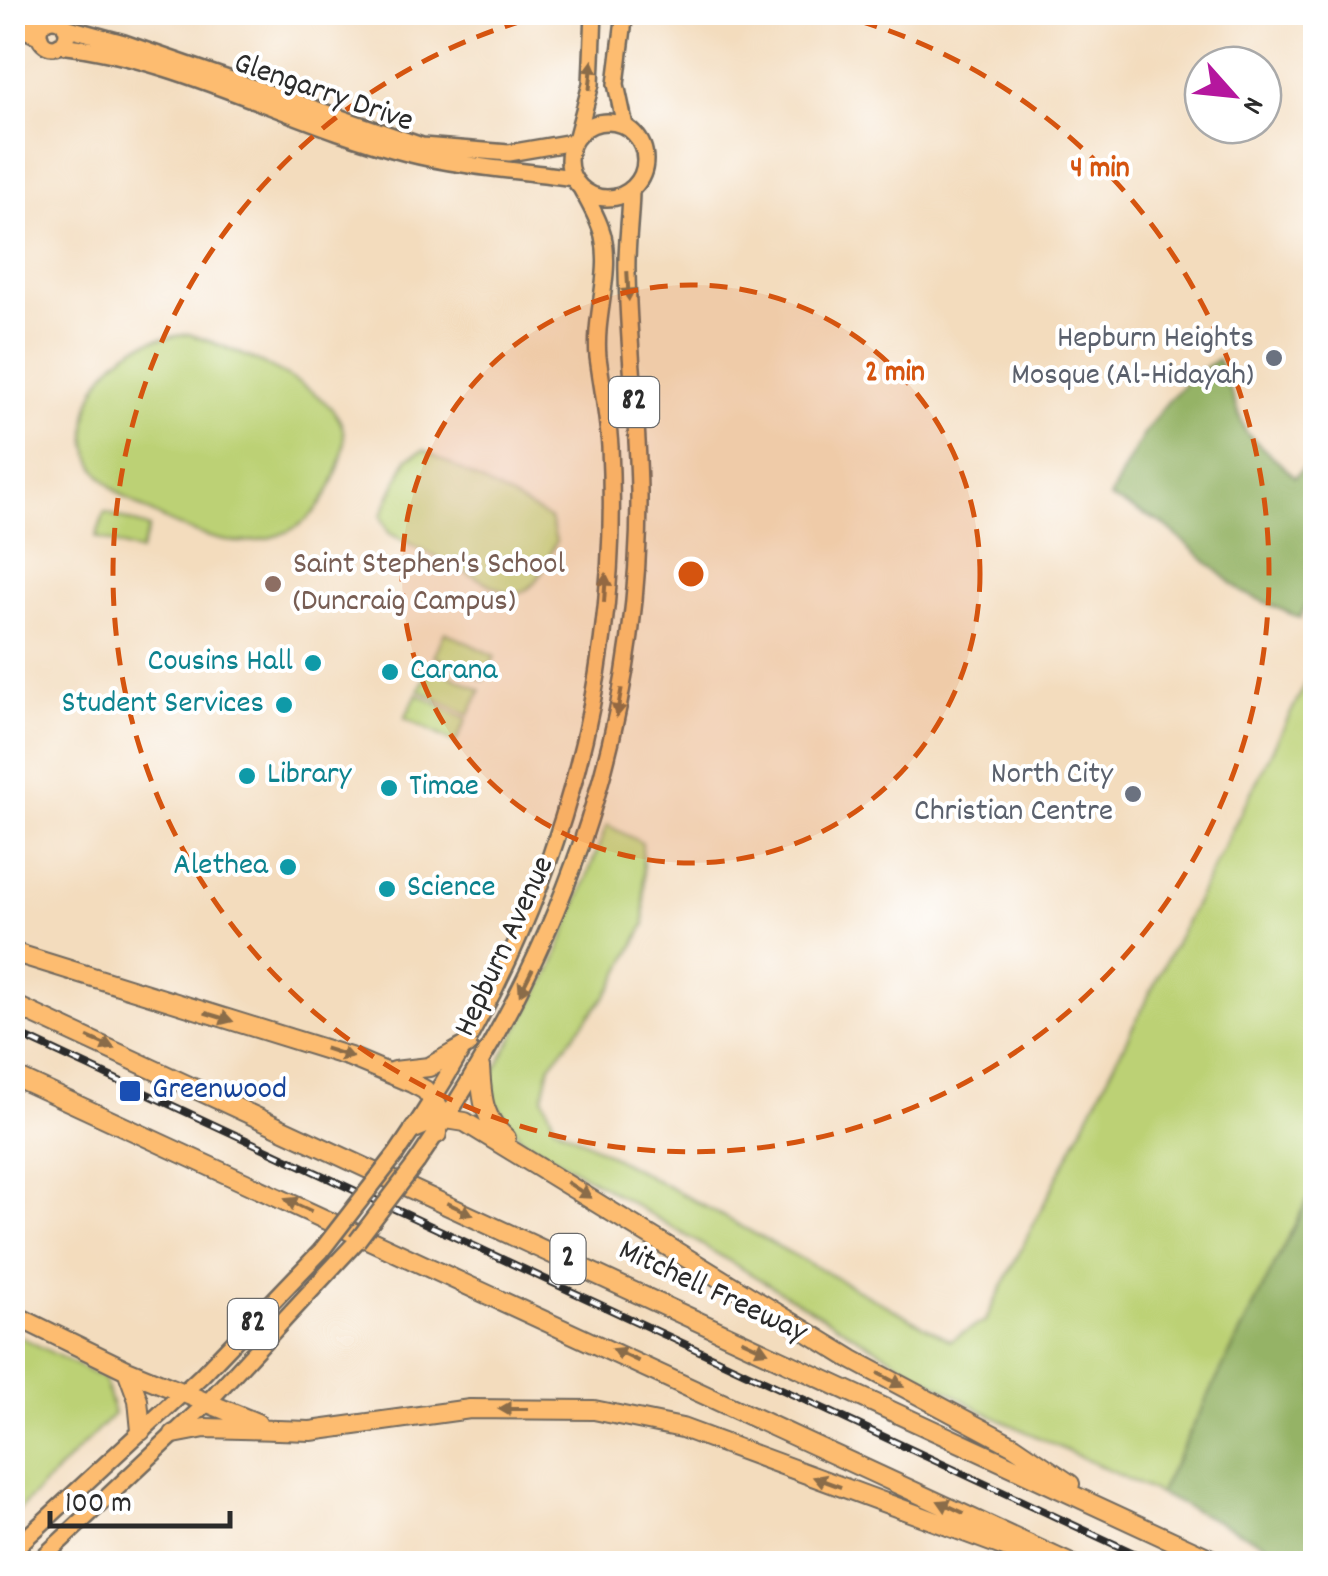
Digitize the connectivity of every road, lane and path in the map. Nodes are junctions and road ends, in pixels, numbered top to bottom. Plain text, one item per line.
1 (13, 12) edge
2 (594, 12) edge
3 (625, 12) edge
4 (46, 21) junction
5 (12, 24) edge
6 (65, 27) junction
7 (40, 37) junction
8 (59, 44) junction
9 (625, 126) junction
10 (575, 139) junction
11 (577, 183) junction
12 (632, 189) junction
13 (12, 952) edge
14 (12, 1004) edge
15 (467, 1045) junction
16 (480, 1067) junction
17 (384, 1071) junction
18 (12, 1075) edge
19 (434, 1099) junction
20 (441, 1124) junction
21 (414, 1129) junction
22 (530, 1159) junction
23 (12, 1314) edge
24 (127, 1370) junction
25 (182, 1394) junction
26 (206, 1404) junction
27 (276, 1429) junction
28 (141, 1431) junction
29 (174, 1434) junction
30 (1122, 1519) junction
31 (12, 1551) edge
32 (36, 1564) edge
33 (1050, 1564) edge
34 (1071, 1564) edge
35 (1222, 1564) edge

1 - 4 main road
10 -> 2 main road, 82
3 - 9 main road, 82
4 - 6 main road
4 - 7 main road
5 - 7 main road
6 - 8 main road
6 - 10 main road, Glengarry Drive
7 - 8 main road
8 - 11 main road, Glengarry Drive
9 - 10 main road
9 - 12 main road, 82
10 - 11 main road, 82
11 - 12 main road
15 -> 11 main road, Hepburn Avenue / 82
12 -> 16 main road, Hepburn Avenue / 82
13 -> 17 highway
14 -> 30 highway, Mitchell Freeway / 2
15 - 17 highway
15 - 19 main road, Hepburn Avenue / 82
16 - 20 main road, Hepburn Avenue / 82
16 - 22 highway
17 - 19 highway
34 -> 18 highway, 2
19 - 20 highway
19 - 21 main road, Hepburn Avenue / 82
20 - 21 highway
20 - 22 highway
20 - 26 main road, Hepburn Avenue / 82, bridge
21 - 25 main road, Hepburn Avenue / 82, bridge
22 -> 30 highway
23 - 24 highway
24 - 25 highway
24 - 28 highway
25 - 26 highway
25 - 28 main road, Hepburn Avenue / 82
26 - 27 highway
26 - 29 main road, Hepburn Avenue / 82
27 - 29 highway
33 -> 27 highway
28 - 31 main road, Hepburn Avenue / 82
29 - 32 main road, Hepburn Avenue / 82
30 - 35 highway, Mitchell Freeway / 2

